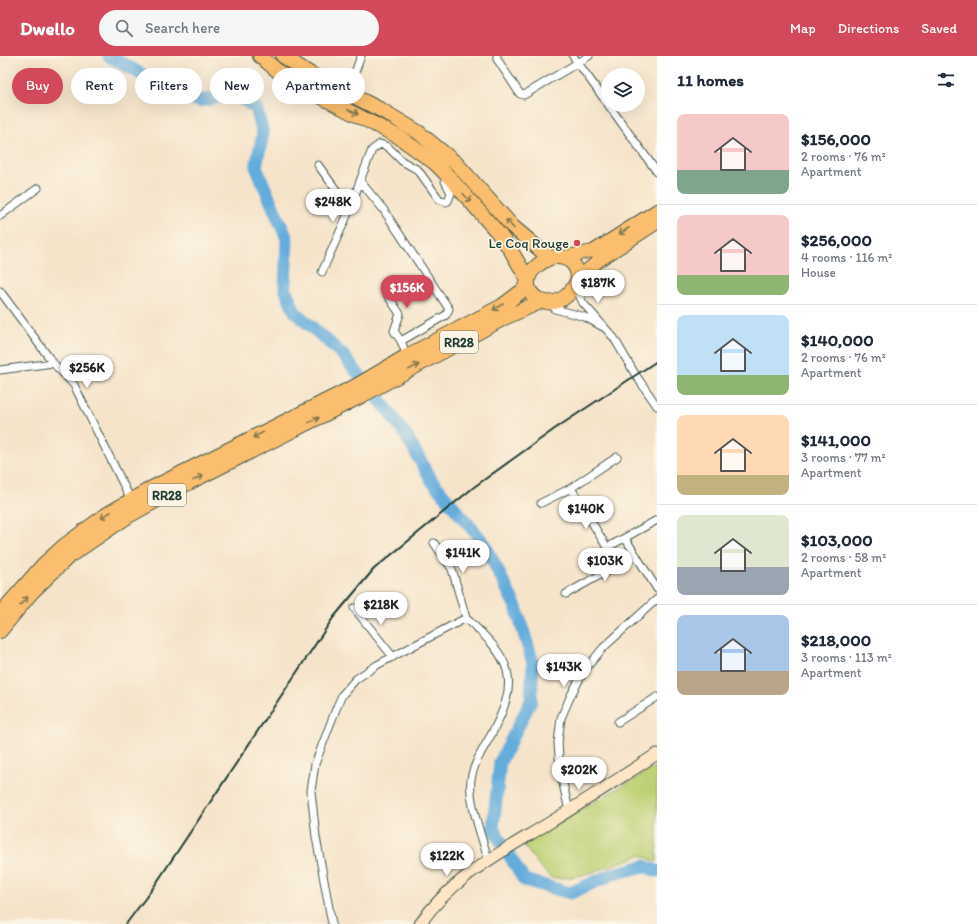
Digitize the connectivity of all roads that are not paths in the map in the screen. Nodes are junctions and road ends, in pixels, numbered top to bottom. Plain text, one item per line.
1 (260, 56) edge
2 (283, 56) edge
3 (361, 56) edge
4 (497, 56) edge
5 (573, 56) edge
6 (588, 56) edge
7 (577, 63) junction
8 (300, 68) edge
9 (357, 68) edge
10 (365, 103) edge
11 (435, 163) junction
12 (318, 165) dead end
13 (657, 172) edge
14 (360, 181) junction
15 (38, 188) dead end
16 (350, 208) junction
17 (657, 210) edge
18 (0, 216) edge
19 (657, 223) edge
20 (557, 258) junction
21 (322, 272) dead end
22 (578, 278) junction
23 (528, 282) junction
24 (0, 291) edge
25 (386, 293) dead end
26 (545, 302) junction
27 (608, 331) junction
28 (402, 342) junction
29 (407, 356) junction
30 (53, 363) junction
31 (0, 370) edge
32 (376, 381) junction
33 (657, 406) edge
34 (617, 457) dead end
35 (571, 488) junction
36 (541, 503) dead end
37 (134, 505) junction
38 (657, 520) edge
39 (626, 538) junction
40 (434, 543) dead end
41 (608, 547) junction
42 (636, 555) junction
43 (617, 564) junction
44 (657, 589) edge
45 (566, 594) dead end
46 (657, 599) edge
47 (354, 608) dead end
48 (0, 614) edge
49 (466, 618) junction
50 (0, 631) edge
51 (393, 657) junction
52 (657, 697) edge
53 (618, 722) dead end
54 (657, 754) edge
55 (569, 811) junction
56 (492, 857) junction
57 (332, 924) edge
58 (420, 924) edge

1 -> 11 highway
2 - 8 highway
3 - 9 street
4 - 7 street
5 - 7 street
6 - 7 street
7 - 13 street
20 -> 10 highway
11 - 14 street
11 -> 23 highway
12 - 16 street
14 - 16 street
14 - 28 street
15 - 18 street
16 - 21 street
17 -> 20 main road, RR28
19 - 22 main road, RR28
20 - 22 highway
20 - 23 highway, RR28
22 - 26 highway, RR28
22 - 27 street
23 - 26 highway
23 -> 29 highway, RR28
24 - 30 street
25 - 28 street
26 - 27 street
32 -> 26 highway, RR28
27 - 33 street
28 - 29 street
29 - 32 highway, RR28
30 - 31 street
30 - 37 street
32 - 37 highway, RR28
34 - 35 street
35 - 36 street
35 - 41 street
37 -> 48 highway, RR28
50 -> 37 highway, RR28
38 - 39 street
39 - 41 street
39 - 42 street
40 - 49 street
41 - 43 street
42 - 43 street
42 - 44 street
43 - 45 street
46 - 55 street
47 - 51 street
49 - 51 street
49 - 56 street
51 - 57 street
52 - 53 street
54 - 55 street
55 - 56 street
56 - 58 street

